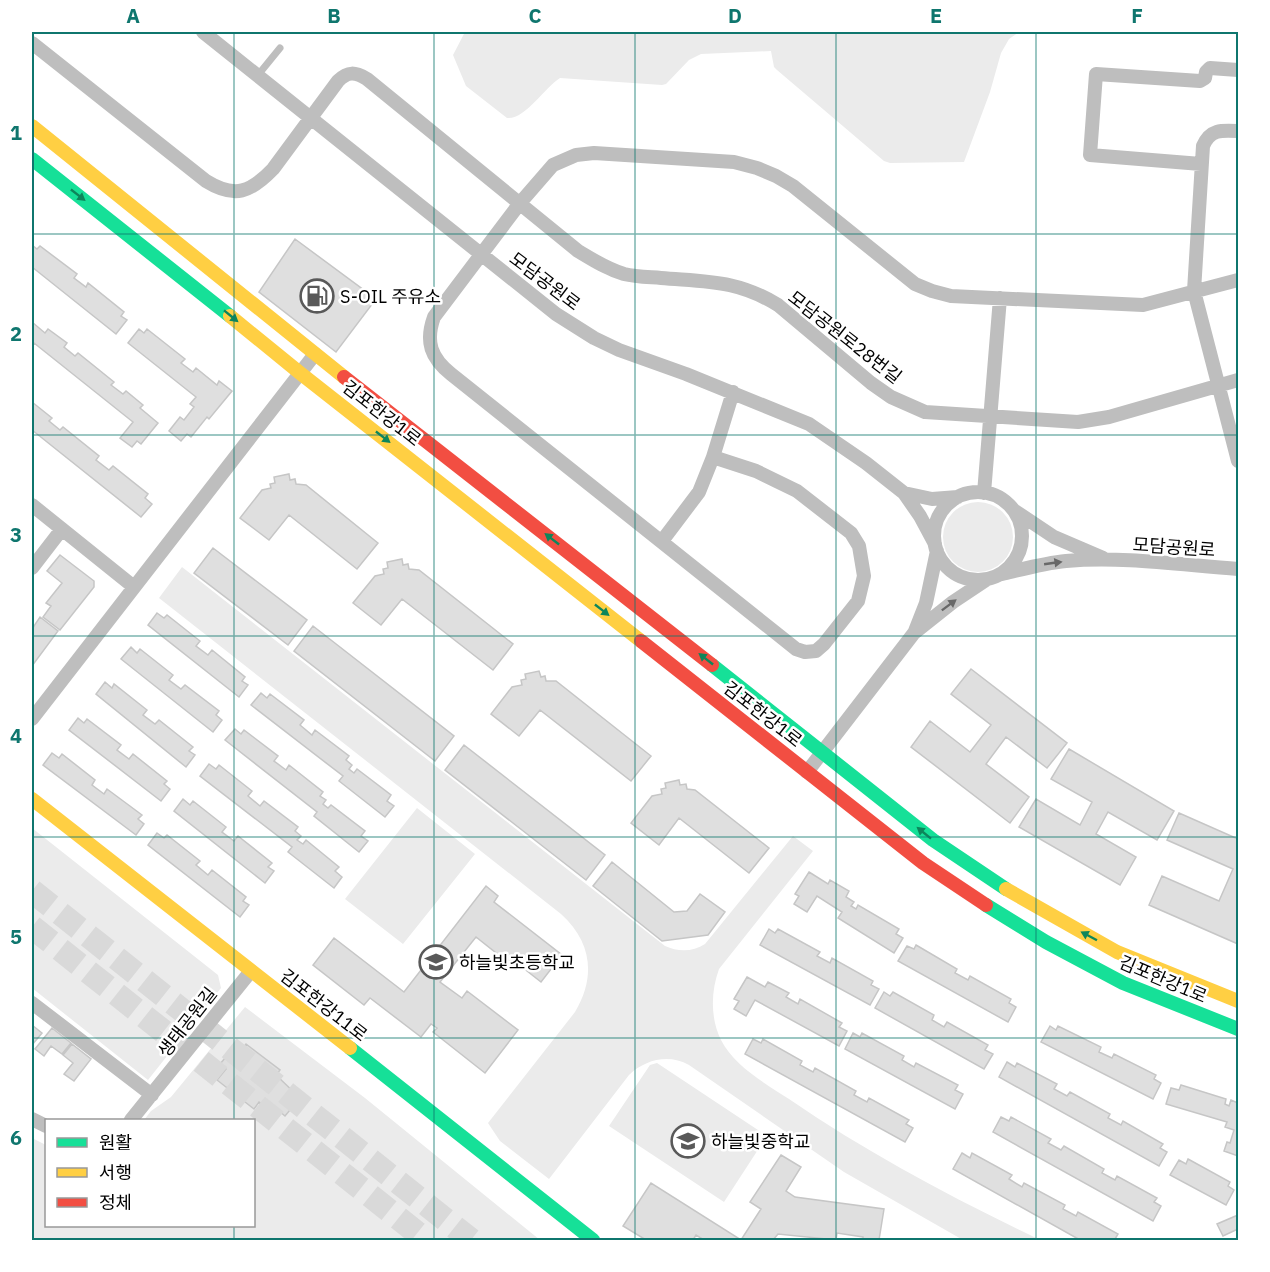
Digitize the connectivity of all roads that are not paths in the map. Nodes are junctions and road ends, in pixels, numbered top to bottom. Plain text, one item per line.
1 (203, 32) edge
2 (32, 43) edge
3 (280, 48) dead end
4 (1239, 70) edge
5 (258, 75) junction
6 (311, 118) junction
7 (32, 126) edge
8 (1239, 131) edge
9 (32, 159) edge
10 (1201, 164) junction
11 (520, 203) junction
12 (482, 255) junction
13 (1239, 280) edge
14 (1194, 291) junction
15 (1000, 298) junction
16 (315, 354) junction
17 (300, 372) junction
18 (1239, 380) edge
19 (1218, 386) junction
20 (734, 392) junction
21 (990, 418) junction
22 (713, 457) junction
23 (1239, 461) edge
24 (904, 493) junction
25 (984, 493) junction
26 (958, 497) junction
27 (32, 505) edge
28 (1015, 512) junction
29 (62, 529) junction
30 (662, 541) junction
31 (936, 548) junction
32 (1108, 560) junction
33 (32, 568) edge
34 (1239, 569) edge
35 (1000, 575) junction
36 (987, 580) junction
37 (134, 586) junction
38 (915, 633) junction
39 (32, 719) edge
40 (823, 752) junction
41 (807, 772) junction
42 (32, 799) edge
43 (32, 806) edge
44 (248, 974) junction
45 (1239, 1001) edge
46 (32, 1003) edge
47 (1239, 1029) edge
48 (152, 1095) junction
49 (132, 1119) edge
50 (584, 1240) edge
51 (593, 1240) edge

1 - 5 street, 모담공원로
2 - 6 street
3 - 5 lane
4 - 10 street
5 - 6 street, 모담공원로
6 - 11 street, 모담공원로28번길
6 - 12 street, 모담공원로
7 - 16 street, 김포한강1로
8 - 10 street
9 -> 17 street, 김포한강1로
10 - 14 street
11 - 12 street
11 - 15 street
11 - 21 street, 모담공원로28번길
12 - 20 street, 모담공원로
12 - 30 street
13 - 14 street
14 - 15 street
14 - 19 street
15 - 21 street
16 - 17 street
40 -> 16 street, 김포한강1로
17 - 37 street
17 -> 41 street, 김포한강1로
18 - 19 street, 모담공원로28번길
19 - 21 street, 모담공원로28번길
19 - 23 street
20 - 22 street
20 - 24 street, 모담공원로
21 - 25 street
22 - 30 street
22 - 30 street
24 - 26 street
24 - 31 street
25 - 26 street
25 - 28 street
26 - 31 street
27 - 29 street
28 - 32 street
28 - 35 street
29 - 33 street
29 - 37 street
31 - 36 street
31 - 38 street
32 - 34 street, 모담공원로
35 -> 32 street
35 - 36 street
38 -> 36 street
37 - 39 street
38 - 40 street
40 - 41 street
45 -> 40 street, 김포한강1로
41 - 47 street, 김포한강1로
42 - 44 street, 김포한강11로
43 - 44 street, 김포한강11로
44 - 48 street, 생태공원길
44 - 50 street, 김포한강11로
44 - 51 street, 김포한강11로
46 - 48 street
48 - 49 street, 생태공원길

